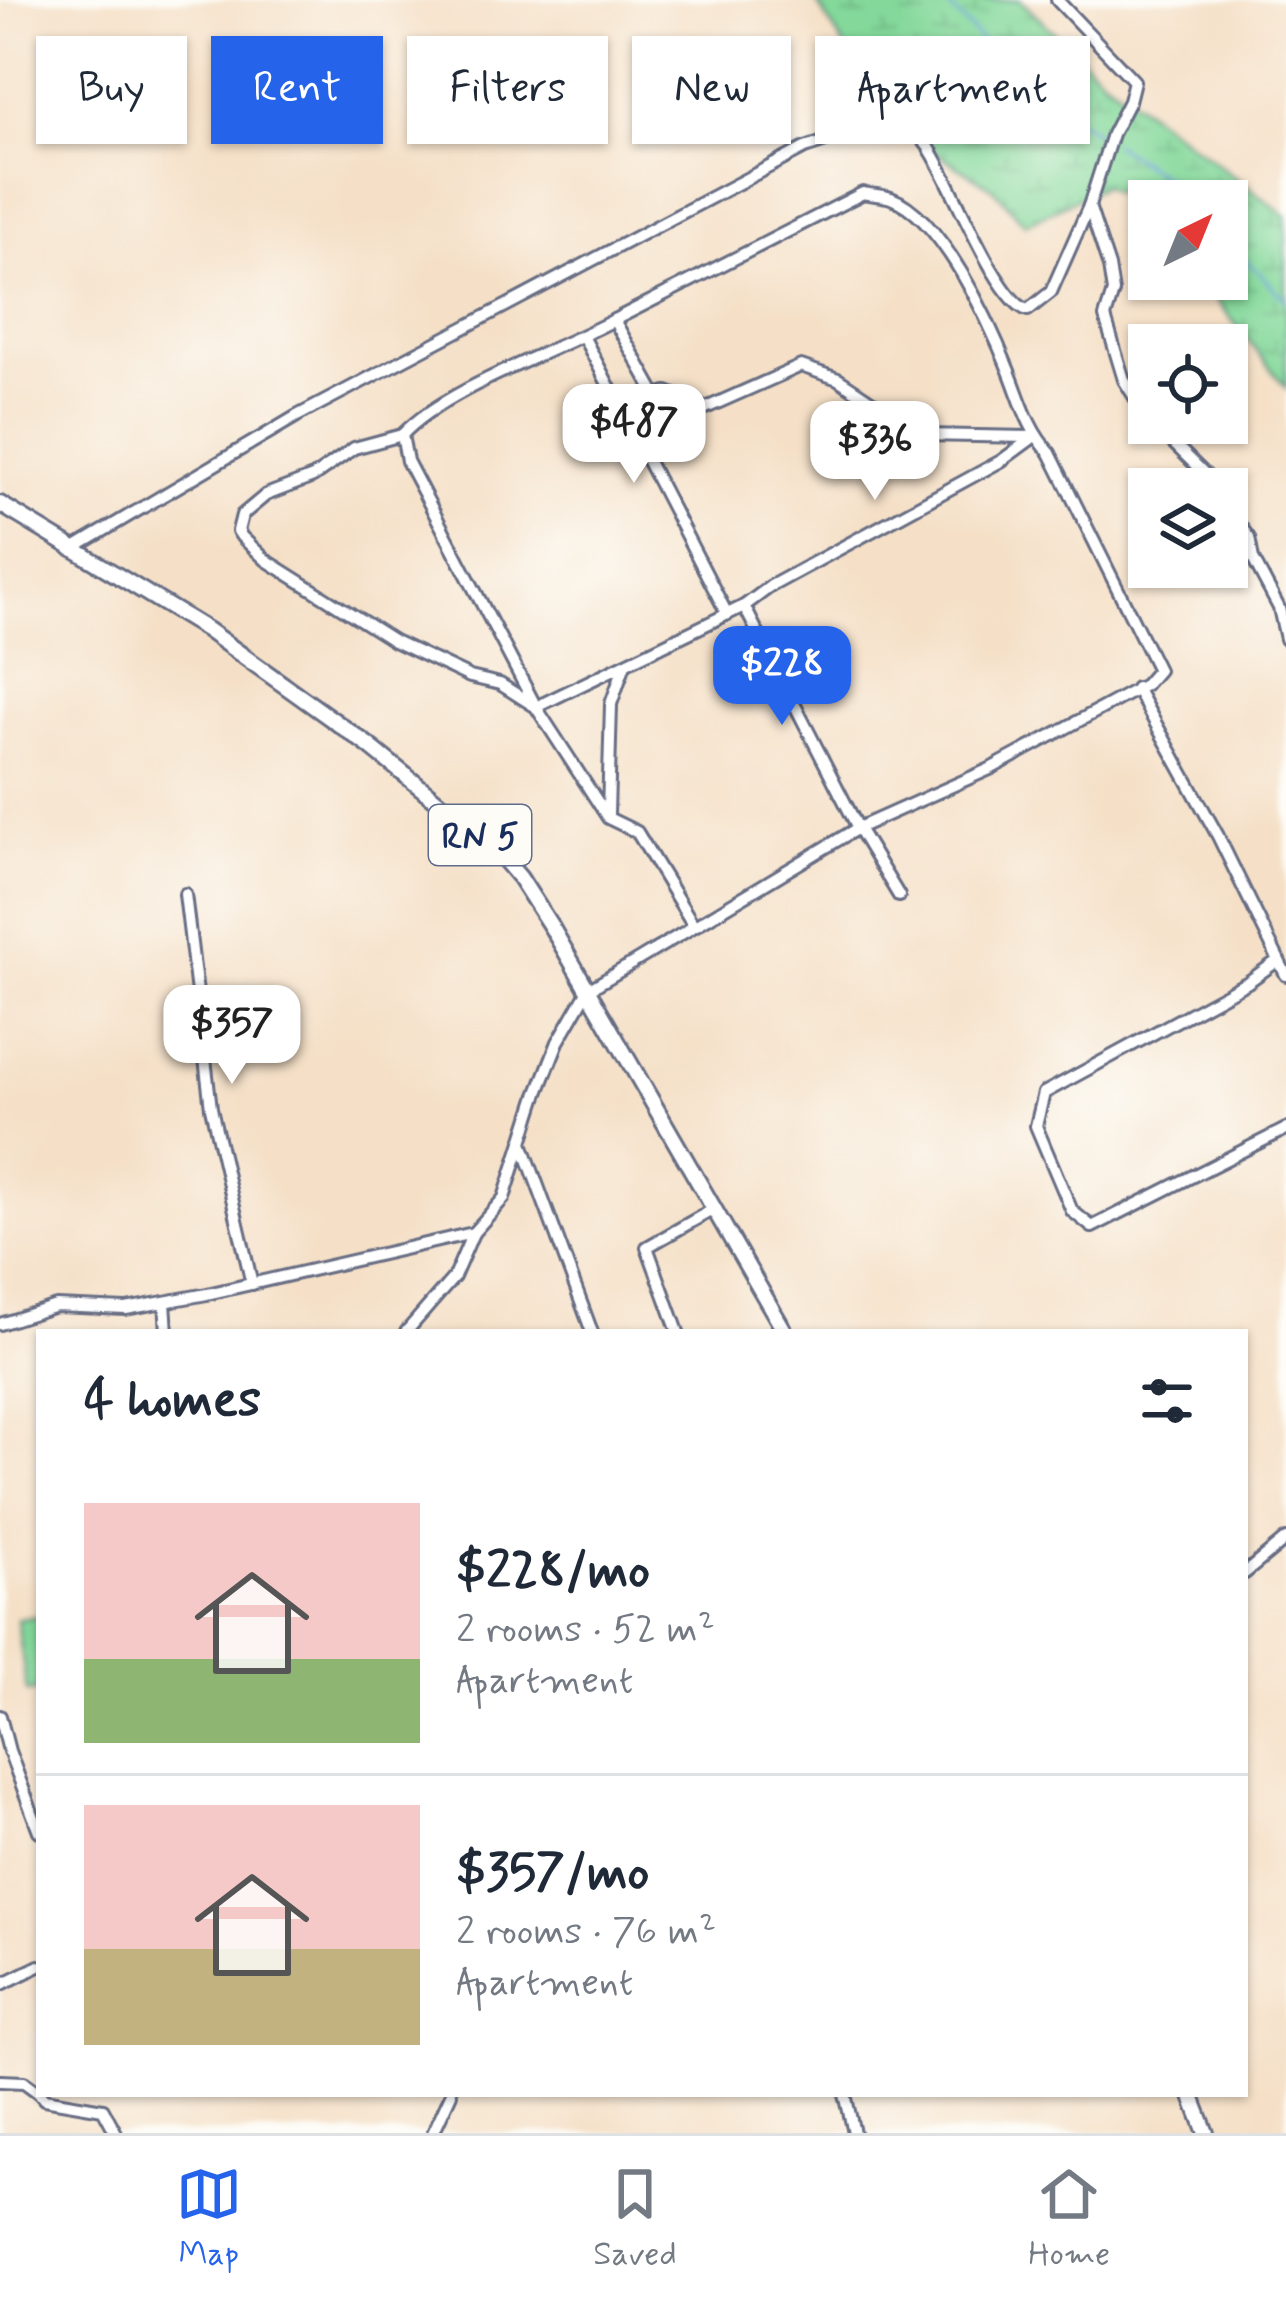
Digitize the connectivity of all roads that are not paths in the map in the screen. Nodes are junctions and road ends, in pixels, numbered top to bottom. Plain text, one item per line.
1 (1057, 0) edge
2 (1089, 206) junction
3 (614, 320) junction
4 (583, 336) junction
5 (1128, 386) edge
6 (402, 435) junction
7 (1034, 436) junction
8 (1174, 444) edge
9 (1198, 468) edge
10 (0, 504) edge
11 (1248, 537) edge
12 (71, 550) junction
13 (744, 606) junction
14 (727, 614) junction
15 (1286, 639) edge
16 (625, 664) junction
17 (1136, 688) junction
18 (536, 707) junction
19 (608, 818) junction
20 (857, 828) junction
21 (185, 895) dead end
22 (899, 896) dead end
23 (694, 926) junction
24 (1277, 962) junction
25 (1286, 975) edge
26 (588, 990) junction
27 (1286, 1130) edge
28 (521, 1143) junction
29 (714, 1209) junction
30 (473, 1233) junction
31 (252, 1284) junction
32 (165, 1302) junction
33 (0, 1324) edge
34 (167, 1329) edge
35 (409, 1329) edge
36 (591, 1329) edge
37 (677, 1329) edge
38 (783, 1329) edge
39 (1286, 1539) edge
40 (1248, 1571) edge
41 (0, 1716) edge
42 (36, 1823) edge
43 (36, 1967) edge
44 (0, 1985) edge
45 (0, 2081) edge
46 (36, 2091) edge
47 (42, 2097) edge
48 (450, 2097) edge
49 (846, 2097) edge
50 (1192, 2097) edge
51 (116, 2133) edge
52 (433, 2133) edge
53 (854, 2133) edge
54 (1206, 2133) edge

1 - 2 street
2 - 5 street
2 - 12 street
3 - 4 street
3 - 7 street
3 - 7 street
4 - 6 street
4 - 14 street
6 - 18 street
6 - 18 street
7 - 13 street
7 - 17 street
8 - 9 street
10 - 12 main road, RN 5
11 - 15 street
12 - 26 main road, RN 5
13 - 14 street
13 - 20 street
14 - 16 street
16 - 18 street
16 - 19 street
17 - 20 street
17 - 24 street
18 - 19 street
19 - 23 street
20 - 22 street
20 - 23 street
21 - 31 street
23 - 26 street
24 - 25 street
24 - 27 street
26 - 28 street
26 - 29 main road, RN 5
28 - 30 street
28 - 36 street
29 - 37 street
29 - 38 main road, RN 5
30 - 31 street
30 - 35 street
31 - 32 street
32 - 33 street
32 - 34 street
39 - 40 street
41 - 42 street
43 - 44 street
45 - 46 street
47 - 51 street
48 - 52 street
49 - 53 street
50 - 54 main road

